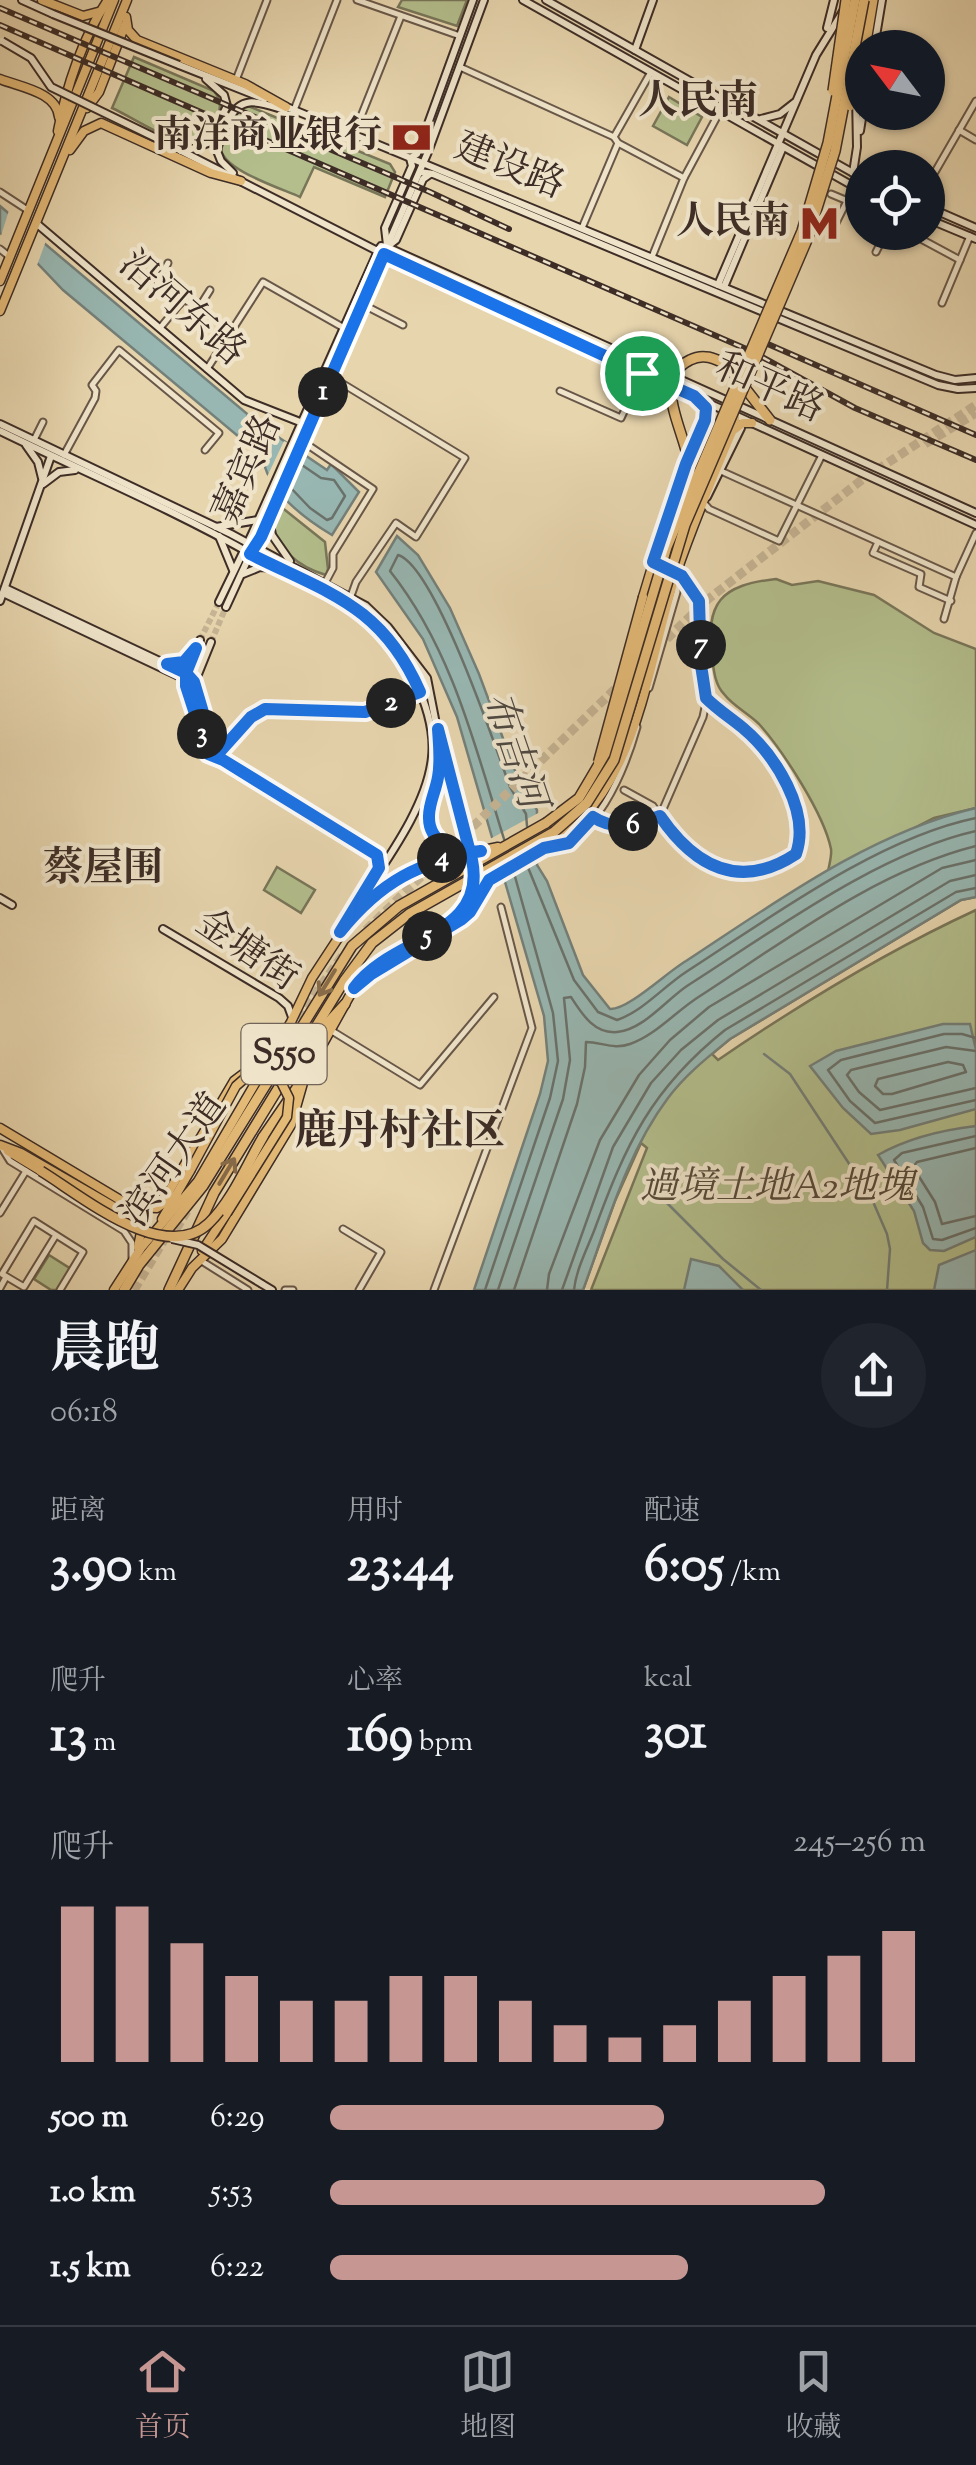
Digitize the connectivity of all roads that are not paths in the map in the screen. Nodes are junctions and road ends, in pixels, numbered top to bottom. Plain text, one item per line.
1 (22, 0) edge
2 (42, 0) edge
3 (111, 0) edge
4 (128, 0) edge
5 (267, 0) edge
6 (337, 0) edge
7 (357, 0) edge
8 (472, 0) edge
9 (484, 0) edge
10 (523, 0) edge
11 (546, 0) edge
12 (653, 0) edge
13 (834, 0) edge
14 (855, 0) edge
15 (873, 0) edge
16 (882, 0) edge
17 (102, 10) junction
18 (401, 16) junction
19 (126, 17) junction
20 (867, 30) edge
21 (877, 30) edge
22 (460, 36) junction
23 (1, 41) edge
24 (635, 50) junction
25 (816, 55) junction
26 (460, 67) junction
27 (651, 72) junction
28 (198, 73) junction
29 (0, 79) edge
30 (236, 80) junction
31 (798, 98) junction
32 (976, 101) edge
33 (290, 109) junction
34 (720, 111) junction
35 (306, 115) junction
36 (845, 117) edge
37 (756, 118) junction
38 (60, 121) junction
39 (76, 124) junction
40 (860, 130) edge
41 (959, 130) junction
42 (759, 133) junction
43 (783, 133) junction
44 (354, 135) junction
45 (616, 140) junction
46 (976, 140) edge
47 (781, 145) junction
48 (857, 147) junction
49 (180, 150) junction
50 (857, 150) edge
51 (835, 152) junction
52 (53, 154) junction
53 (945, 154) edge
54 (410, 158) junction
55 (424, 163) junction
56 (769, 166) junction
57 (845, 168) edge
58 (56, 176) junction
59 (421, 176) junction
60 (684, 178) junction
61 (241, 181) junction
62 (845, 181) edge
63 (0, 192) edge
64 (830, 194) dead end
65 (845, 199) edge
66 (845, 204) edge
67 (945, 214) edge
68 (27, 215) junction
69 (35, 225) junction
70 (945, 226) edge
71 (582, 228) junction
72 (976, 228) edge
73 (832, 231) dead end
74 (973, 238) edge
75 (0, 249) edge
76 (941, 250) edge
77 (383, 251) junction
78 (11, 254) junction
79 (652, 257) junction
80 (960, 260) junction
81 (168, 263) dead end
82 (0, 281) edge
83 (721, 286) junction
84 (210, 290) dead end
85 (942, 303) dead end
86 (180, 304) junction
87 (362, 304) junction
88 (0, 311) edge
89 (403, 325) dead end
90 (160, 328) junction
91 (345, 329) junction
92 (207, 368) junction
93 (642, 373) junction
94 (330, 376) junction
95 (976, 378) edge
96 (976, 388) edge
97 (560, 391) dead end
98 (694, 396) junction
99 (732, 403) junction
100 (704, 405) junction
101 (737, 416) junction
102 (770, 420) junction
103 (43, 422) dead end
104 (300, 422) junction
105 (752, 423) junction
106 (0, 428) edge
107 (732, 433) junction
108 (705, 436) junction
109 (34, 440) junction
110 (24, 443) junction
111 (301, 445) junction
112 (726, 446) junction
113 (204, 450) dead end
114 (64, 455) junction
115 (822, 455) junction
116 (52, 456) junction
117 (80, 470) junction
118 (721, 471) junction
119 (686, 477) junction
120 (708, 487) junction
121 (40, 490) junction
122 (704, 502) junction
123 (797, 505) junction
124 (683, 506) junction
125 (976, 514) edge
126 (668, 516) junction
127 (269, 518) junction
128 (259, 519) junction
129 (976, 525) edge
130 (217, 531) junction
131 (976, 534) edge
132 (878, 542) junction
133 (249, 548) junction
134 (653, 562) junction
135 (281, 568) junction
136 (302, 570) junction
137 (677, 572) junction
138 (236, 576) junction
139 (956, 578) junction
140 (324, 582) junction
141 (2, 594) edge
142 (351, 596) junction
143 (951, 600) junction
144 (223, 604) tunnel mouth
145 (944, 619) dead end
146 (200, 640) tunnel mouth
147 (210, 642) tunnel mouth
148 (196, 648) junction
149 (167, 664) junction
150 (190, 679) junction
151 (420, 692) junction
152 (706, 698) junction
153 (438, 729) junction
154 (212, 755) junction
155 (591, 780) junction
156 (624, 790) dead end
157 (660, 816) junction
158 (593, 817) junction
159 (584, 822) junction
160 (394, 844) junction
161 (368, 847) junction
162 (482, 855) junction
163 (379, 868) junction
164 (487, 875) junction
165 (0, 898) edge
166 (12, 905) dead end
167 (501, 907) dead end
168 (164, 930) dead end
169 (340, 932) junction
170 (354, 988) junction
171 (494, 997) dead end
172 (345, 1004) junction
173 (291, 1022) junction
174 (332, 1031) junction
175 (278, 1046) junction
176 (300, 1052) junction
177 (294, 1064) junction
178 (305, 1076) junction
179 (273, 1120) junction
180 (0, 1128) edge
181 (0, 1146) edge
182 (26, 1171) junction
183 (41, 1171) joint
184 (178, 1194) junction
185 (143, 1209) junction
186 (0, 1213) edge
187 (342, 1229) dead end
188 (56, 1235) junction
189 (151, 1236) junction
190 (171, 1238) junction
191 (222, 1238) junction
192 (209, 1241) junction
193 (132, 1260) junction
194 (200, 1260) junction
195 (192, 1268) junction
196 (6, 1277) junction
197 (0, 1287) edge
198 (60, 1290) edge
199 (114, 1290) edge
200 (124, 1290) edge
201 (169, 1290) edge
202 (178, 1290) edge
203 (248, 1290) edge
204 (272, 1290) edge
205 (285, 1290) edge
206 (293, 1290) edge
207 (358, 1290) edge
208 (434, 1290) edge

1 - 28 main road, 建设路, bridge
2 - 17 main road
3 - 17 main road
3 - 52 main road
4 - 19 main road
4 - 39 main road
5 - 30 street
6 - 33 street
7 - 18 street
8 - 22 main road, 嘉宾路
9 - 26 main road, 嘉宾路
10 - 27 main road
11 - 24 main road
12 - 24 main road
13 - 25 main road
14 - 25 main road
14 - 48 main road
14 - 51 highway, S550, bridge
14 - 124 highway, S550, bridge
15 - 20 highway
16 - 21 main road
17 - 38 main road
18 - 22 street
18 - 44 street
19 - 30 main road
19 - 39 main road
22 - 54 main road, 嘉宾路
23 - 49 main road, 和平路, bridge
24 - 37 main road
25 - 31 main road
26 - 45 street
26 - 55 main road, 嘉宾路
27 - 34 main road
27 - 45 street
28 - 33 main road, 建设路
28 - 49 main road
29 - 38 main road
30 - 33 main road
31 - 37 main road
31 - 43 main road
32 - 41 street
33 - 35 main road, 建设路
34 - 42 main road
34 - 60 street
35 - 44 main road, 建设路
35 - 61 main road
36 - 51 highway, bridge
37 - 43 main road
38 - 52 main road
39 - 58 main road
40 - 48 main road
41 - 46 street
41 - 53 street
42 - 47 main road
42 - 56 main road
43 - 47 main road
43 - 57 main road
44 - 54 main road, 建设路
45 - 60 street
45 - 71 street
47 - 56 main road
47 - 62 main road
47 - 83 main road
48 - 50 main road
49 - 61 main road, 和平路
51 - 164 highway, S550, bridge
52 - 68 main road
54 - 55 main road, 建设路
54 - 77 main road, 嘉宾路
55 - 59 main road, 嘉宾路
55 - 71 main road, 建设路
56 - 83 main road
58 - 61 main road
58 - 69 main road
59 - 77 main road, 嘉宾路
59 - 96 main road, 建设路
60 - 79 street
61 - 77 main road, 和平路
63 - 68 street
64 - 65 street
66 - 73 street
67 - 72 main road
68 - 78 main road
69 - 88 main road
69 - 90 main road, 沿河东路
70 - 74 main road
71 - 79 main road, 建设路
74 - 80 street
75 - 78 street
76 - 80 street
77 - 87 main road, 嘉宾路
77 - 91 main road, 嘉宾路
77 - 93 main road, 和平路
77 - 99 main road, 和平路
78 - 82 main road
79 - 83 main road, 建设路
80 - 85 street
81 - 86 street
83 - 95 main road, 建设路
84 - 86 street
86 - 90 street
87 - 89 street
87 - 94 main road, 嘉宾路
90 - 92 main road, 沿河东路
91 - 92 street
91 - 104 main road, 嘉宾路
92 - 104 main road, 沿河东路
93 - 97 street
93 - 98 main road, 和平路
94 - 111 main road, 嘉宾路
94 - 142 street
98 - 100 main road
98 - 101 main road, 和平路
99 - 101 main road
99 - 102 main road, 和平路
100 - 108 main road
100 - 126 main road
101 - 105 main road, 和平路
101 - 107 main road
102 - 124 highway, bridge
102 - 125 main road, 和平路
103 - 109 street
104 - 128 main road, 嘉宾路
105 - 107 main road
105 - 115 main road, 和平路
105 - 118 main road
106 - 109 main road
106 - 110 main road
107 - 112 main road
108 - 112 main road
108 - 119 main road
109 - 114 main road
110 - 116 main road
110 - 121 main road
111 - 127 main road, 嘉宾路
111 - 140 street
112 - 120 main road
113 - 114 street
114 - 130 main road
115 - 123 street
115 - 129 main road, 和平路
116 - 117 main road
116 - 121 main road
117 - 121 main road
117 - 130 main road
118 - 122 main road
118 - 123 street
119 - 120 main road
119 - 126 main road
120 - 122 main road
121 - 141 main road
122 - 123 street
122 - 137 main road
123 - 132 street
124 - 155 highway, S550, bridge
126 - 134 main road
127 - 133 main road, 嘉宾路
127 - 136 main road
128 - 130 main road
128 - 133 main road, 嘉宾路
130 - 133 main road
130 - 138 main road
131 - 139 street
132 - 139 street
132 - 143 street
133 - 135 main road
133 - 136 main road
133 - 138 main road, 嘉宾路
134 - 137 street
134 - 155 main road, bridge
135 - 138 main road
135 - 151 main road
136 - 140 main road
137 - 152 street
137 - 158 street
137 - 159 main road
138 - 144 main road, 嘉宾路
139 - 143 street
140 - 142 main road
141 - 149 main road
141 - 150 main road
142 - 153 main road
143 - 145 street
146 - 148 main road
147 - 150 main road
148 - 149 main road
148 - 150 main road
149 - 150 main road
150 - 154 main road
151 - 154 street
151 - 160 main road
152 - 157 street
152 - 157 street
153 - 162 main road
153 - 170 main road, bridge
154 - 161 main road
155 - 162 highway, S550, bridge
156 - 157 street
157 - 158 street
158 - 159 street
159 - 164 main road
160 - 161 main road
160 - 163 main road
161 - 163 main road
162 - 169 main road
162 -> 200 highway, 滨河大道 / S550
163 - 169 main road
164 - 170 main road
164 - 176 highway, 滨河大道 / S550
165 - 166 main road
167 - 208 street
168 - 173 main road, 金塘街
169 - 173 main road
170 - 172 main road
171 - 174 street
172 - 174 main road
172 - 176 highway
173 - 175 main road
174 - 178 main road
175 - 185 main road
175 - 189 main road
176 - 177 highway, 滨河大道 / S550
177 - 179 highway
201 -> 177 highway, 滨河大道 / S550
178 - 179 highway
178 - 191 main road
179 - 190 highway, bridge
180 - 185 main road
181 - 182 street
181 - 183 main road
181 - 193 main road
182 - 186 street
182 - 193 street
183 - 190 highway, bridge
184 - 185 main road
184 - 189 main road
184 - 192 main road, bridge
187 - 207 street
188 - 196 street
188 - 196 street
188 - 198 street
189 - 193 main road
190 - 204 main road, bridge
191 - 192 main road
191 - 194 main road
192 - 195 main road
193 - 199 main road
194 - 195 main road
194 - 203 street
195 - 202 main road
196 - 197 street
205 - 206 street

